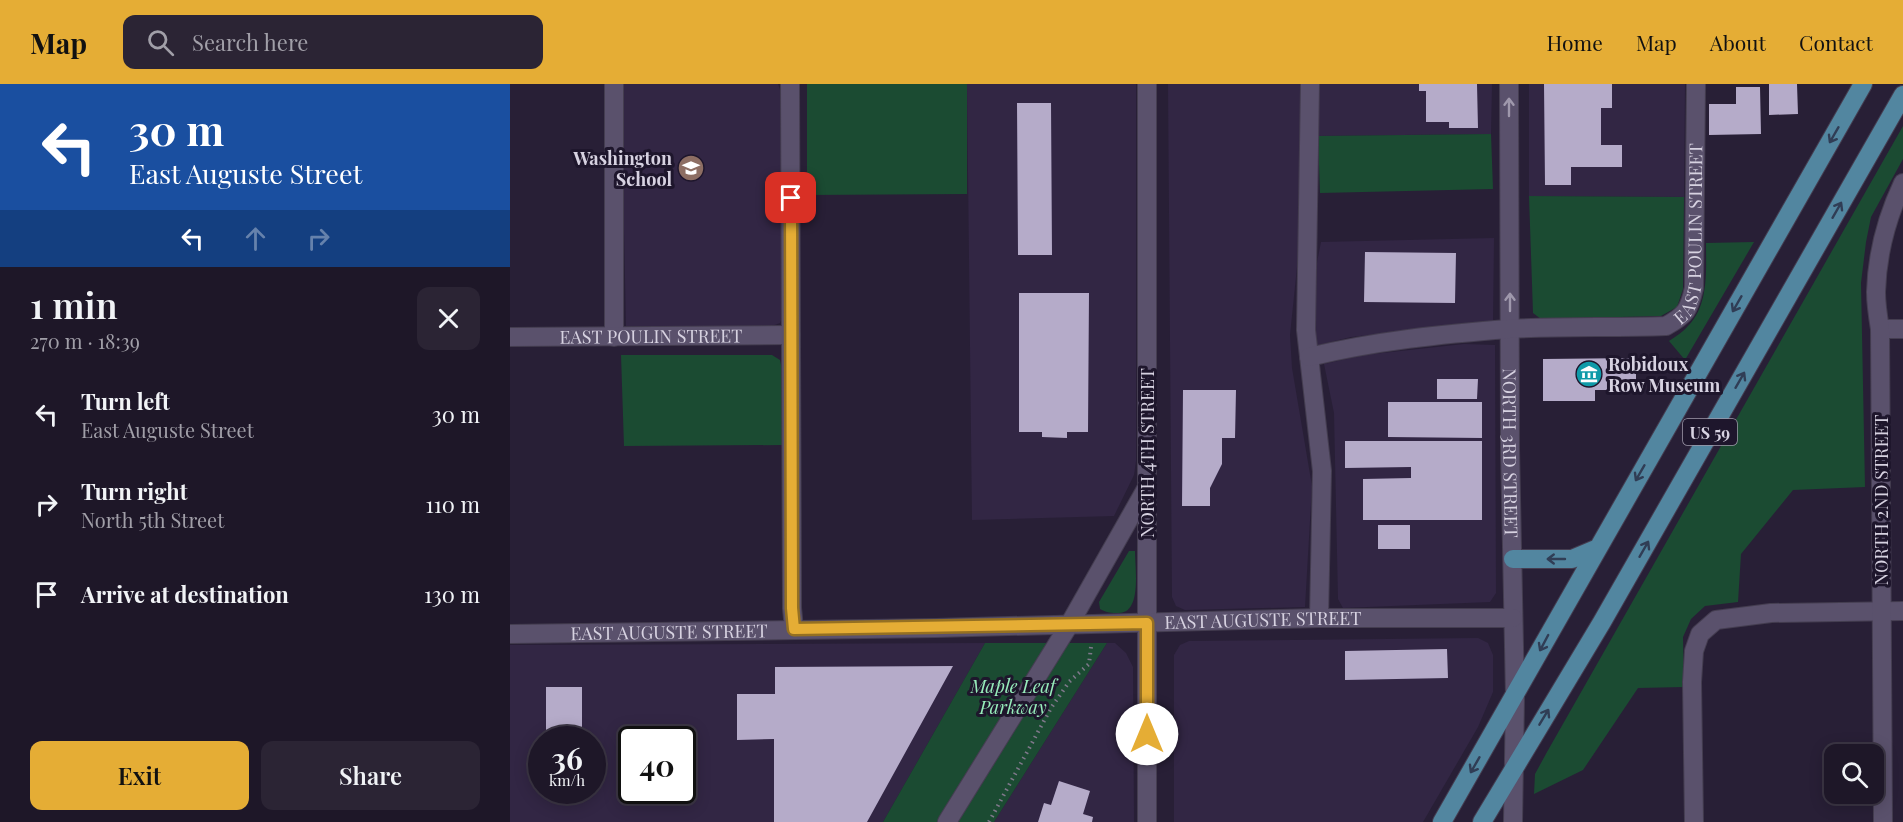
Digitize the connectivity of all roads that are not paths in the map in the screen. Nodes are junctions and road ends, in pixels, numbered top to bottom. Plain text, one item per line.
1 (614, 84) edge
2 (790, 84) edge
3 (1147, 84) edge
4 (1310, 84) edge
5 (1509, 84) edge
6 (1696, 84) edge
7 (1863, 84) edge
8 (1903, 95) edge
9 (1903, 183) edge
10 (1510, 329) junction
11 (1880, 329) junction
12 (1903, 329) edge
13 (791, 335) junction
14 (510, 337) edge
15 (614, 337) junction
16 (1309, 357) junction
17 (1147, 487) junction
18 (1598, 548) junction
19 (1513, 559) junction
20 (1882, 611) junction
21 (1903, 611) edge
22 (1319, 618) junction
23 (1513, 618) junction
24 (1147, 623) junction
25 (1069, 625) junction
26 (794, 629) junction
27 (510, 634) edge
28 (1515, 696) junction
29 (1514, 767) junction
30 (947, 822) edge
31 (1147, 822) edge
32 (1442, 822) edge
33 (1482, 822) edge
34 (1513, 822) edge
35 (1694, 822) edge
36 (1883, 822) edge

1 - 15 street
2 - 13 street
3 - 17 street, NORTH 4TH STREET
4 - 16 street
10 -> 5 street, NORTH 3RD STREET
6 - 10 street, EAST POULIN STREET
7 -> 18 main road, US 59
29 -> 8 main road, US 59
9 - 11 street, NORTH 2ND STREET
10 - 16 street, EAST POULIN STREET
10 - 19 street, NORTH 3RD STREET
11 - 12 street
11 - 20 street, NORTH 2ND STREET
13 - 15 street, EAST POULIN STREET
13 - 26 street
14 - 15 street, EAST POULIN STREET
16 - 22 street
17 - 24 street, NORTH 4TH STREET
17 - 25 street
18 -> 19 main road
18 -> 28 main road, US 59
19 - 23 street, NORTH 3RD STREET
20 - 21 street
20 - 35 street
20 - 36 street, NORTH 2ND STREET
22 - 23 street, EAST AUGUSTE STREET
22 - 24 street, EAST AUGUSTE STREET
23 - 28 street, NORTH 3RD STREET
24 - 25 street, EAST AUGUSTE STREET
24 - 31 street, NORTH 4TH STREET
25 - 26 street, EAST AUGUSTE STREET
25 - 30 street
26 - 27 street, EAST AUGUSTE STREET
28 - 29 street, NORTH 3RD STREET
28 -> 32 main road, US 59
29 - 33 main road, US 59
29 - 34 street, NORTH 3RD STREET

